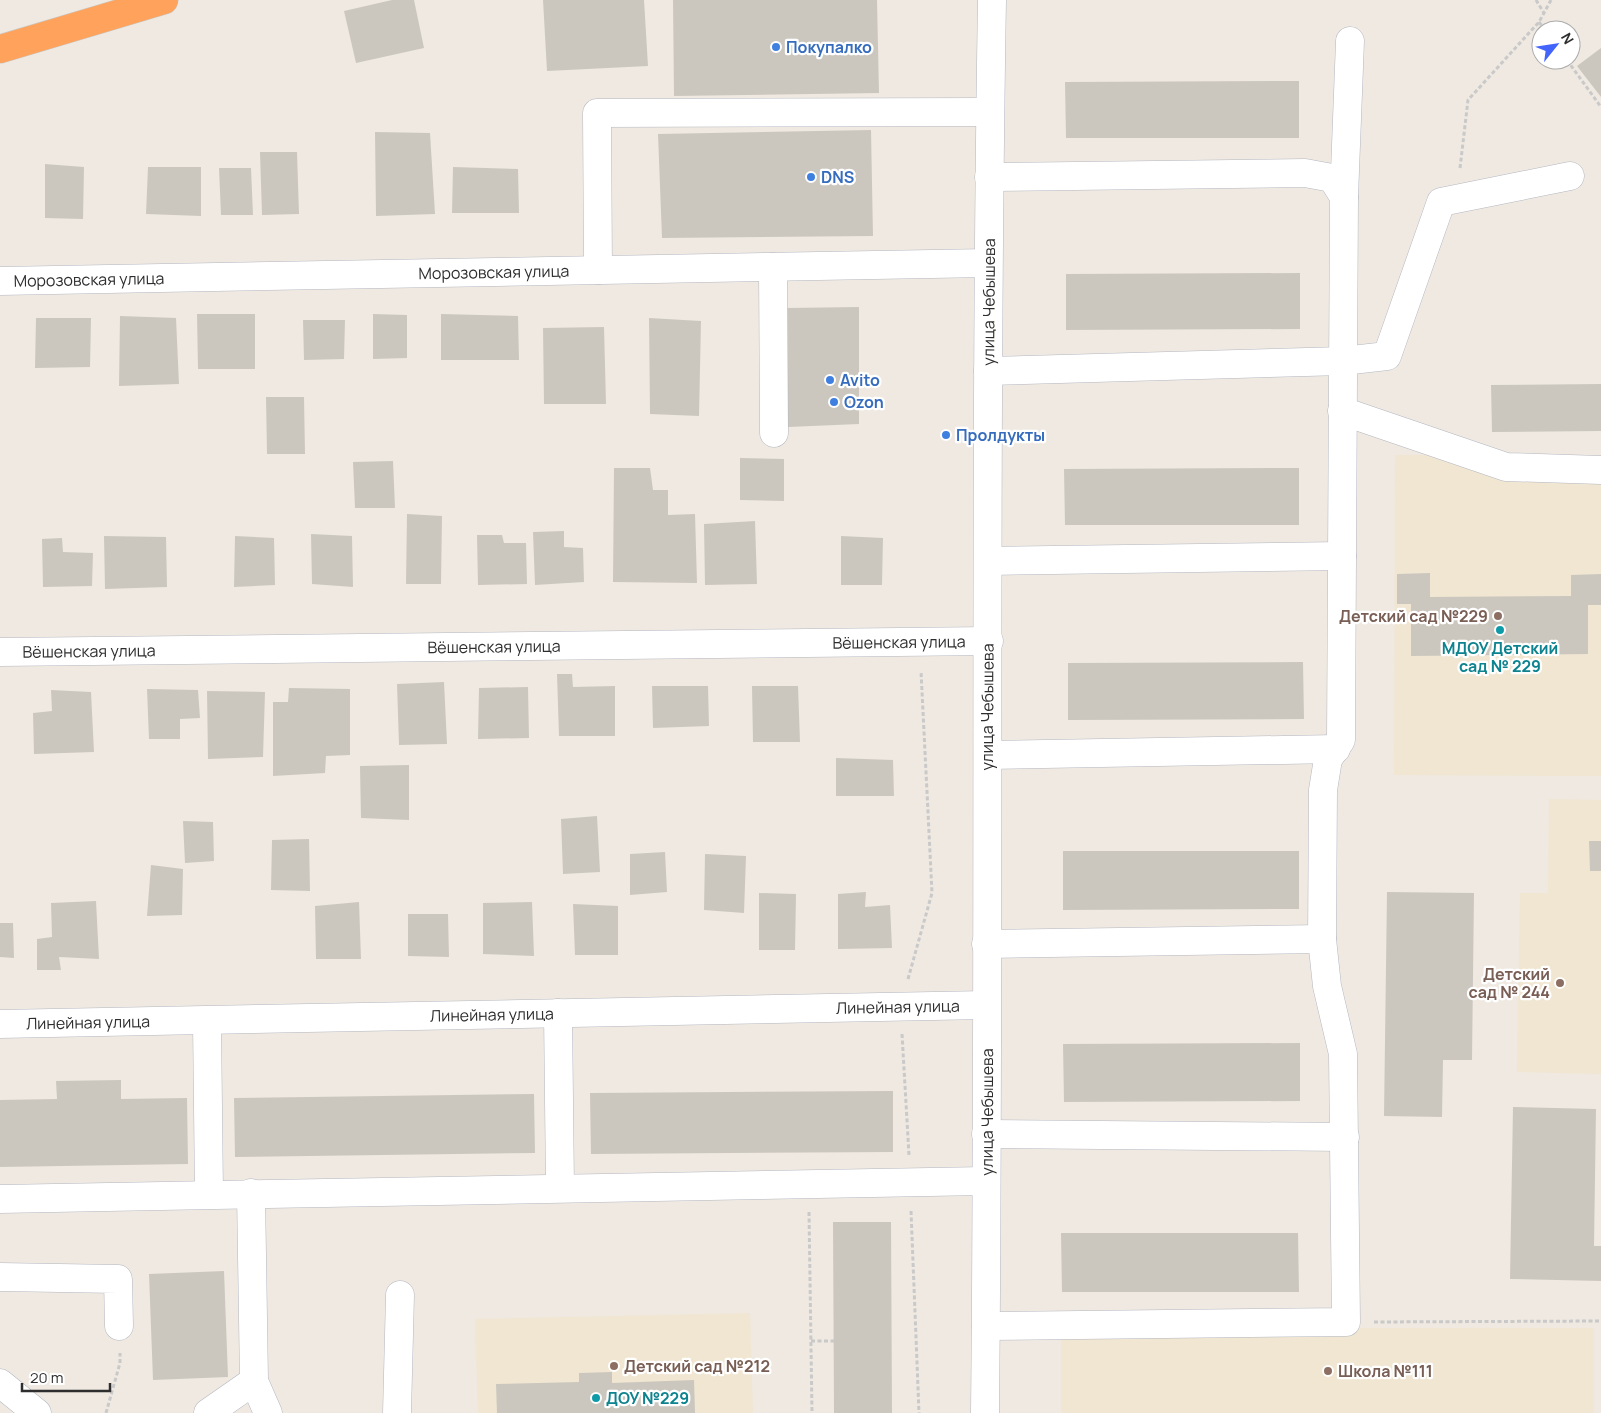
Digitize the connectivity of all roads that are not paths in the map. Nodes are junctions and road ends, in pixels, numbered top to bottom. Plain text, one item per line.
1 (164, 0) edge
2 (992, 0) edge
3 (1350, 41) dead end
4 (0, 49) edge
5 (990, 112) junction
6 (1570, 176) dead end
7 (989, 177) junction
8 (1344, 197) junction
9 (988, 263) junction
10 (773, 267) junction
11 (598, 270) junction
12 (0, 281) edge
13 (1342, 361) junction
14 (988, 371) junction
15 (1342, 412) junction
16 (774, 433) dead end
17 (1601, 470) edge
18 (1342, 556) junction
19 (989, 561) junction
20 (989, 641) junction
21 (0, 652) edge
22 (1336, 749) junction
23 (988, 755) junction
24 (1322, 939) junction
25 (986, 944) junction
26 (986, 1005) junction
27 (558, 1013) junction
28 (207, 1021) junction
29 (0, 1024) edge
30 (986, 1134) junction
31 (1345, 1137) junction
32 (986, 1181) junction
33 (560, 1188) junction
34 (251, 1193) junction
35 (209, 1194) junction
36 (0, 1199) edge
37 (0, 1278) edge
38 (400, 1295) dead end
39 (119, 1326) road end
40 (986, 1326) junction
41 (254, 1380) junction
42 (0, 1383) edge
43 (37, 1413) edge
44 (208, 1413) edge
45 (268, 1413) edge
46 (397, 1413) edge
47 (985, 1413) edge

1 - 4 highway
2 - 5 street, улица Чебышева
3 - 8 street
5 - 7 street, улица Чебышева
5 - 11 street
6 - 13 street
7 - 8 street
7 - 9 street, улица Чебышева
8 - 13 street
9 - 10 street, Морозовская улица
9 - 14 street, улица Чебышева
10 - 11 street, Морозовская улица
10 - 16 street
11 - 12 street, Морозовская улица
13 - 14 street
13 - 15 street
14 - 19 street, улица Чебышева
15 - 17 street
15 - 18 street
18 - 19 street
18 - 22 street
19 - 20 street, улица Чебышева
20 - 21 street, Вёшенская улица
20 - 23 street, улица Чебышева
22 - 23 street
22 - 24 street
23 - 25 street, улица Чебышева
24 - 25 street
24 - 31 street
25 - 26 street, улица Чебышева
26 - 27 street, Линейная улица
26 - 30 street, улица Чебышева
27 - 28 street, Линейная улица
27 - 33 street
28 - 29 street, Линейная улица
28 - 35 street
30 - 31 street
30 - 32 street, улица Чебышева
31 - 40 street
32 - 33 street
32 - 40 street, улица Чебышева
33 - 34 street
34 - 35 street
34 - 41 street
35 - 36 street
37 - 39 street
38 - 46 street
40 - 47 street, улица Чебышева
41 - 44 street
41 - 45 street
42 - 43 street

